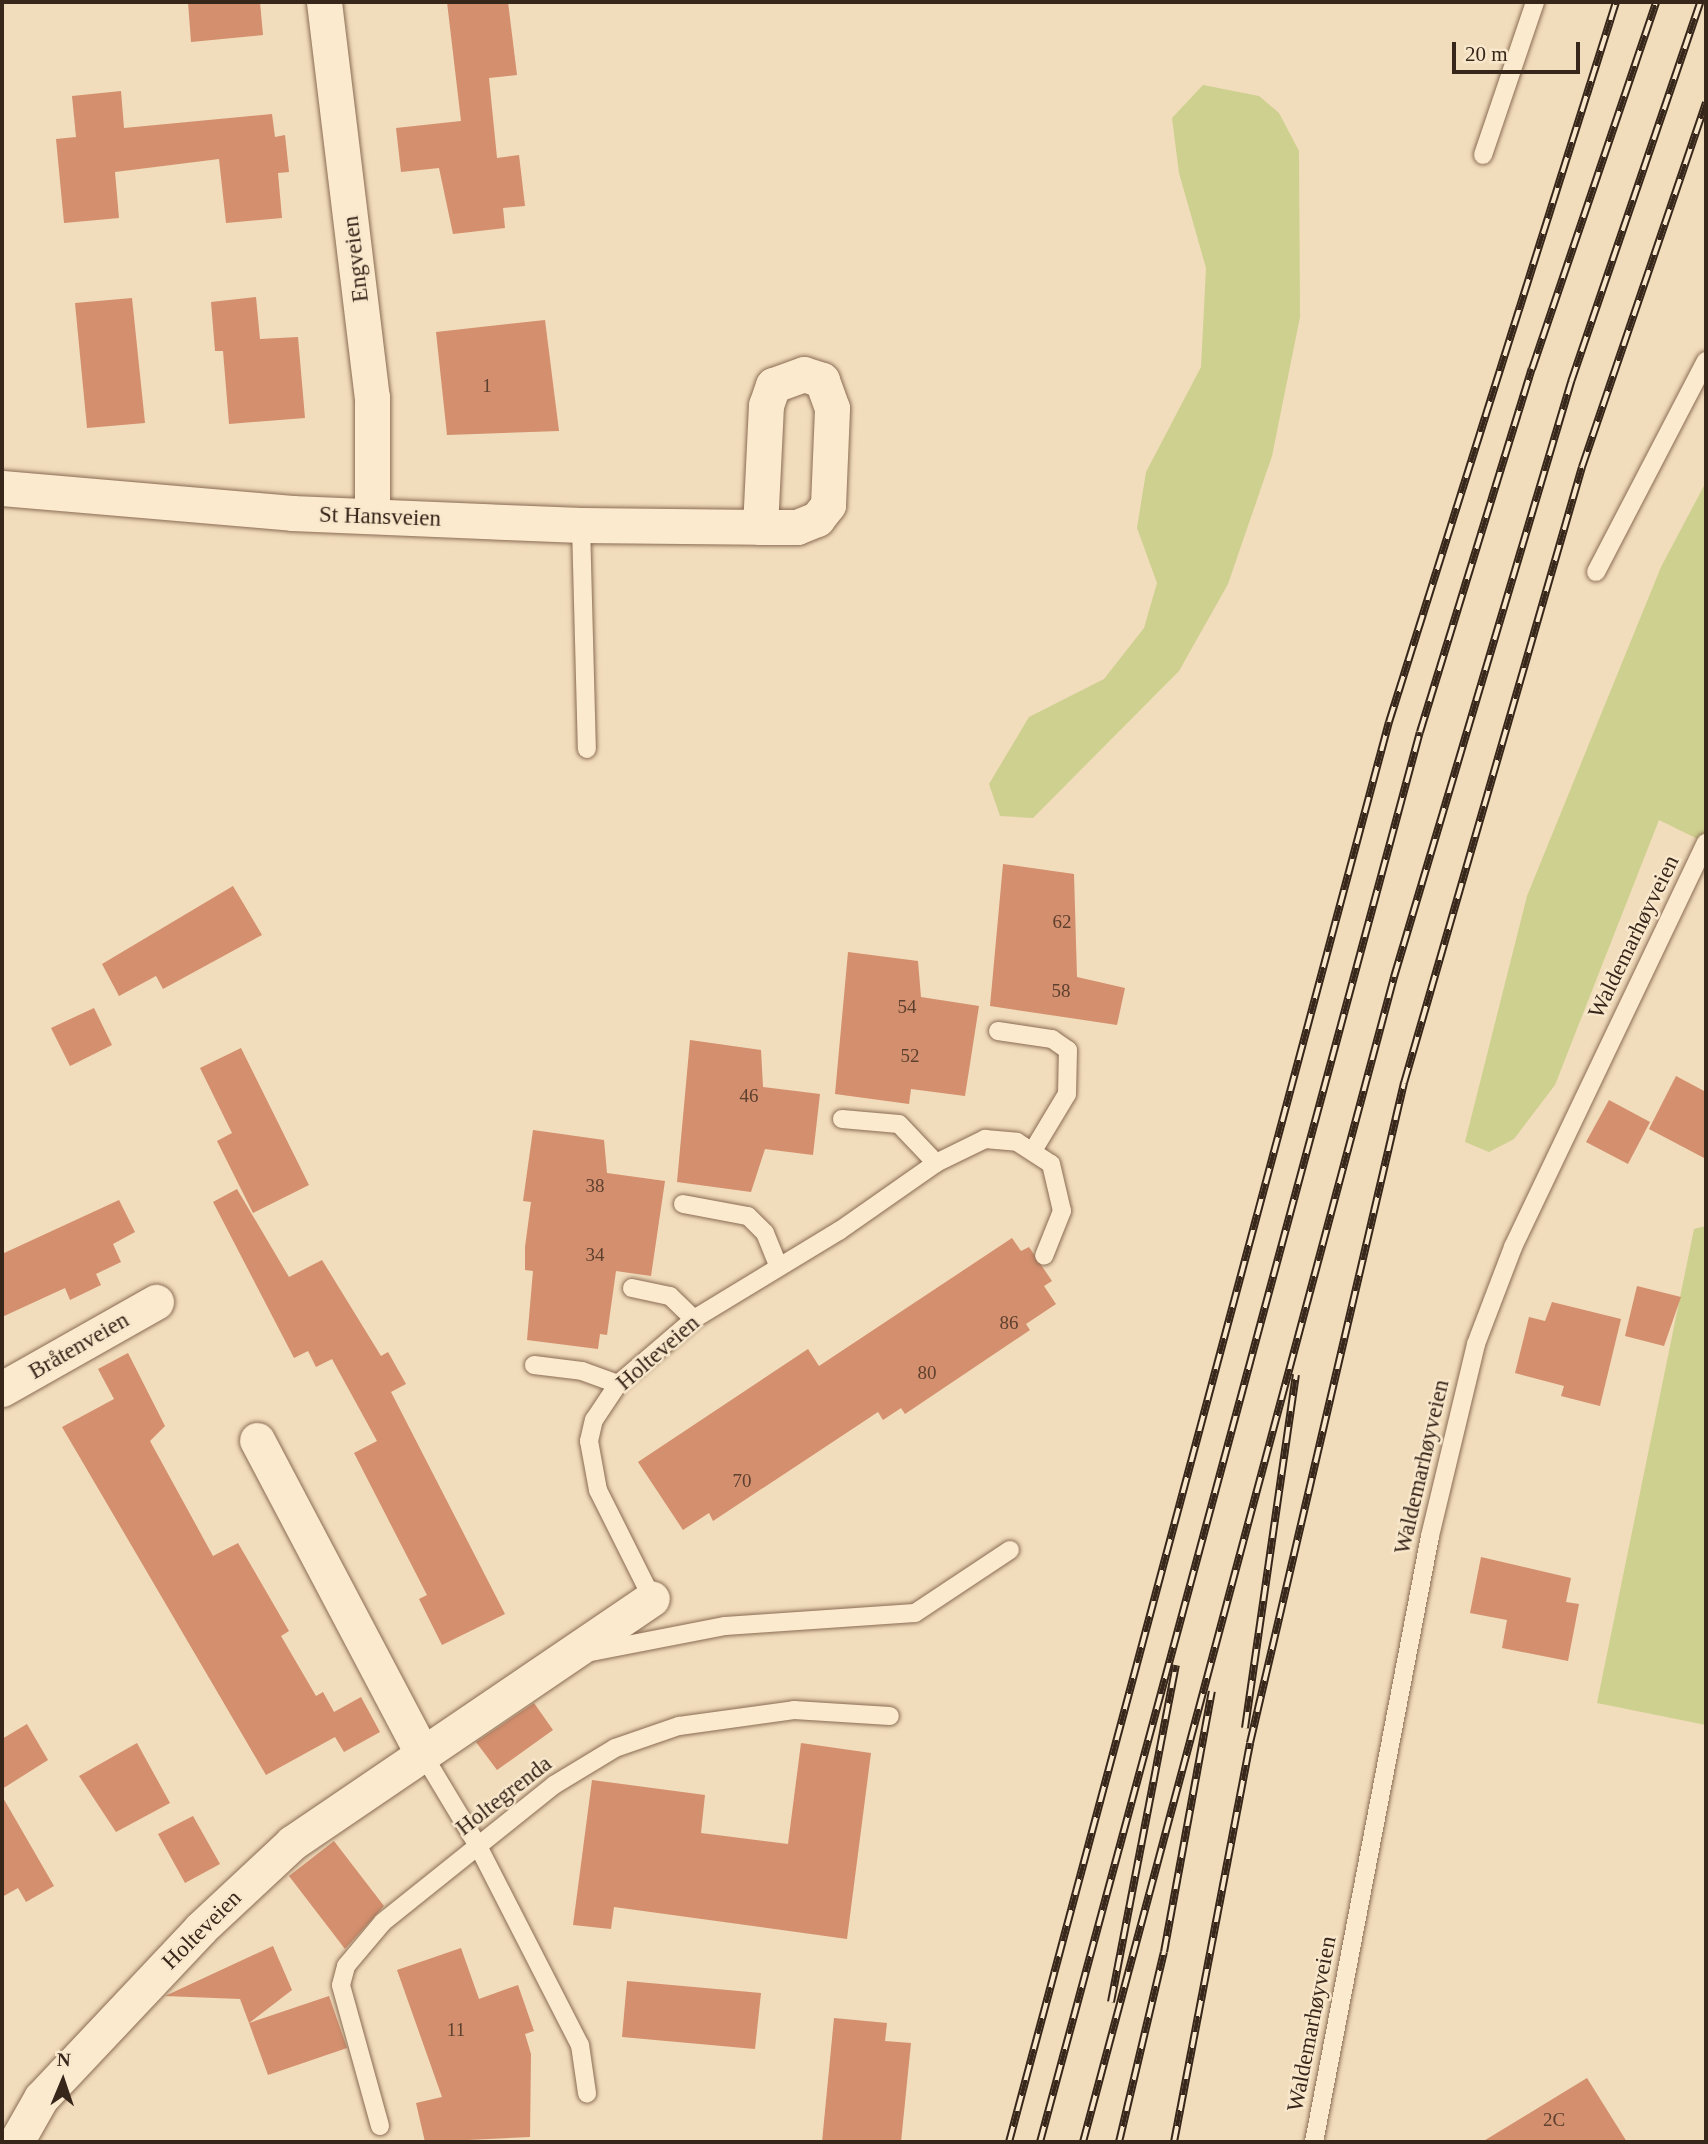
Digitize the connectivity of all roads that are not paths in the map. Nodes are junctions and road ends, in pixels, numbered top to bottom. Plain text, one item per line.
1 (324, 2) edge
2 (1535, 2) edge
3 (1483, 155) dead end
4 (1706, 361) edge
5 (2, 488) edge
6 (372, 516) junction
7 (581, 525) junction
8 (760, 527) dead end
9 (1596, 572) dead end
10 (587, 749) dead end
11 (1706, 843) edge
12 (998, 1031) dead end
13 (842, 1119) dead end
14 (1034, 1149) junction
15 (936, 1163) junction
16 (683, 1204) dead end
17 (1044, 1256) dead end
18 (779, 1265) junction
19 (632, 1288) dead end
20 (156, 1302) dead end
21 (694, 1319) junction
22 (534, 1365) dead end
23 (618, 1384) junction
24 (2, 1389) edge
25 (257, 1440) dead end
26 (1010, 1550) dead end
27 (652, 1598) joint
28 (569, 1657) junction
29 (890, 1716) dead end
30 (421, 1751) junction
31 (478, 1846) junction
32 (587, 2093) dead end
33 (380, 2126) dead end
34 (16, 2142) edge
35 (1314, 2142) edge

1 - 6 street, Engveien
2 - 3 lane
4 - 9 lane
5 - 6 street, St Hansveien
6 - 7 street, St Hansveien
7 - 8 street, St Hansveien
7 - 10 lane
11 - 35 lane, Waldemarhøyveien
12 - 14 lane
13 - 15 lane
14 - 15 lane, Holteveien
14 - 17 lane
15 - 18 lane, Holteveien
16 - 18 lane
18 - 21 lane, Holteveien
19 - 21 lane
20 - 24 street, Bråtenveien
21 - 23 lane, Holteveien
22 - 23 lane
23 - 27 lane, Holteveien
25 - 30 street
26 - 28 lane
27 - 28 street, Holteveien
28 - 30 street, Holteveien
29 - 31 lane, Holtegrenda
30 - 31 lane
30 - 34 street, Holteveien
31 - 32 lane
31 - 33 lane, Holtegrenda

